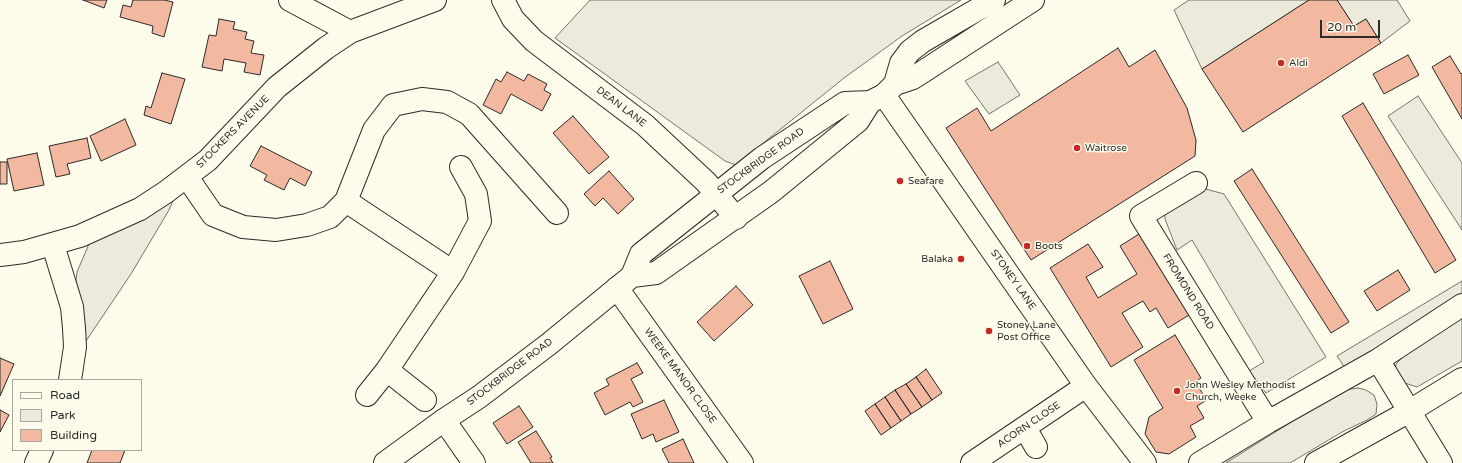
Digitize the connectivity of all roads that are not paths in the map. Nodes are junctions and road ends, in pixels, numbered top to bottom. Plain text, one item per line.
1 (290, 0) edge
2 (435, 0) edge
3 (503, 0) edge
4 (1033, 0) edge
5 (1001, 12) edge
6 (350, 32) junction
7 (883, 94) junction
8 (461, 167) dead end
9 (187, 177) junction
10 (1196, 183) dead end
11 (715, 194) junction
12 (346, 201) junction
13 (557, 213) dead end
14 (736, 218) junction
15 (53, 244) junction
16 (0, 255) edge
17 (453, 272) junction
18 (624, 282) junction
19 (1462, 305) edge
20 (1378, 360) junction
21 (387, 370) junction
22 (70, 379) edge
23 (1462, 379) edge
24 (1086, 386) junction
25 (367, 395) dead end
26 (425, 400) dead end
27 (1408, 412) junction
28 (444, 420) junction
29 (1268, 422) junction
30 (1025, 428) junction
31 (1036, 447) dead end
32 (42, 451) edge
33 (36, 463) edge
34 (385, 463) edge
35 (474, 463) edge
36 (742, 463) edge
37 (972, 463) edge
38 (1145, 463) edge
39 (1200, 463) edge
40 (1316, 463) edge
41 (1441, 463) edge

1 - 6 street
2 - 6 street, STOCKERS AVENUE
3 - 11 street, DEAN LANE
4 - 5 street, STOCKBRIDGE ROAD
5 - 7 street, STOCKBRIDGE ROAD
6 - 9 street, STOCKERS AVENUE
7 - 11 street, STOCKBRIDGE ROAD
7 - 14 street, STOCKBRIDGE ROAD
7 - 24 street, STONEY LANE
8 - 17 street
9 - 12 street
9 - 15 street, STOCKERS AVENUE
10 - 29 street, FROMOND ROAD
11 - 14 street, DEAN LANE
11 - 18 street, STOCKBRIDGE ROAD
12 - 13 street
12 - 17 street
14 - 18 street, STOCKBRIDGE ROAD
15 - 16 street, STOCKERS AVENUE
15 - 22 street
17 - 21 street
18 - 28 street, STOCKBRIDGE ROAD
18 - 36 street, WEEKE MANOR CLOSE
19 - 20 street
20 - 27 street
20 - 29 street
21 - 25 street
21 - 26 street
23 - 27 street
24 - 30 street, ACORN CLOSE
24 - 38 street, STONEY LANE
27 - 40 street
27 - 41 street
28 - 34 street, STOCKBRIDGE ROAD
28 - 35 street
29 - 39 street
30 - 31 street
30 - 37 street, ACORN CLOSE
32 - 33 street

